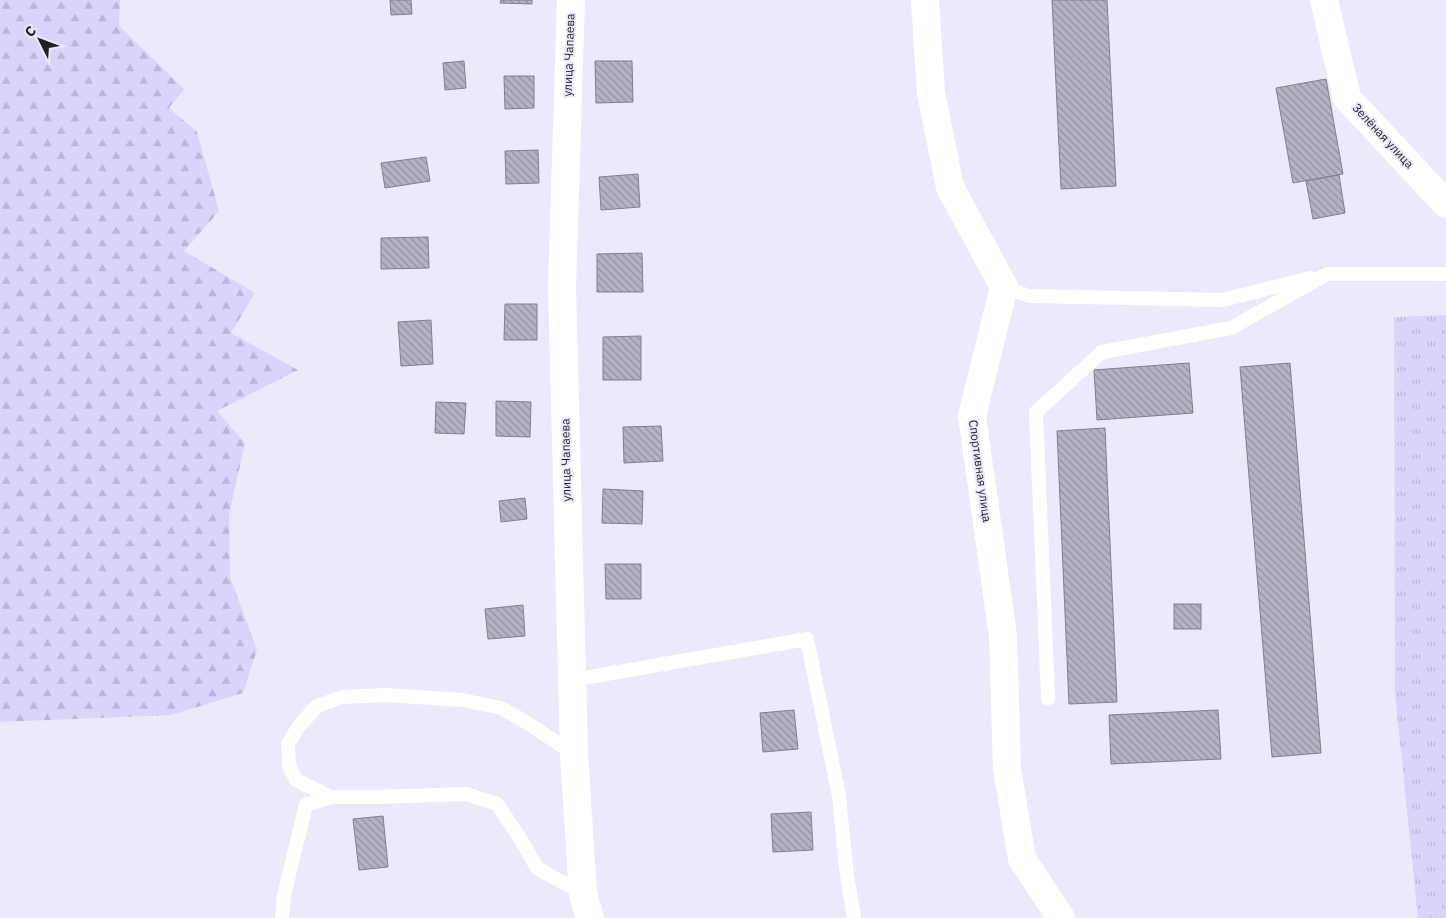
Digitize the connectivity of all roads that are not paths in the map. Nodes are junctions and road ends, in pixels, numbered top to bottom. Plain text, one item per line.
1 (571, 0) edge
2 (926, 0) edge
3 (1324, 0) edge
4 (1446, 204) edge
5 (1328, 274) junction
6 (1446, 274) edge
7 (1004, 287) junction
8 (572, 680) junction
9 (1048, 698) dead end
10 (574, 754) junction
11 (331, 797) junction
12 (586, 906) edge
13 (282, 918) edge
14 (854, 918) edge
15 (1061, 918) edge

1 - 8 street, улица Чапаева
2 - 7 street
3 - 4 street, Зелёная улица
5 - 6 lane
5 - 7 lane
5 - 9 lane
7 - 15 street, Спортивная улица
8 - 10 street, улица Чапаева
8 - 14 lane
10 - 11 lane
10 - 12 street, улица Чапаева
11 - 12 lane
11 - 13 lane

